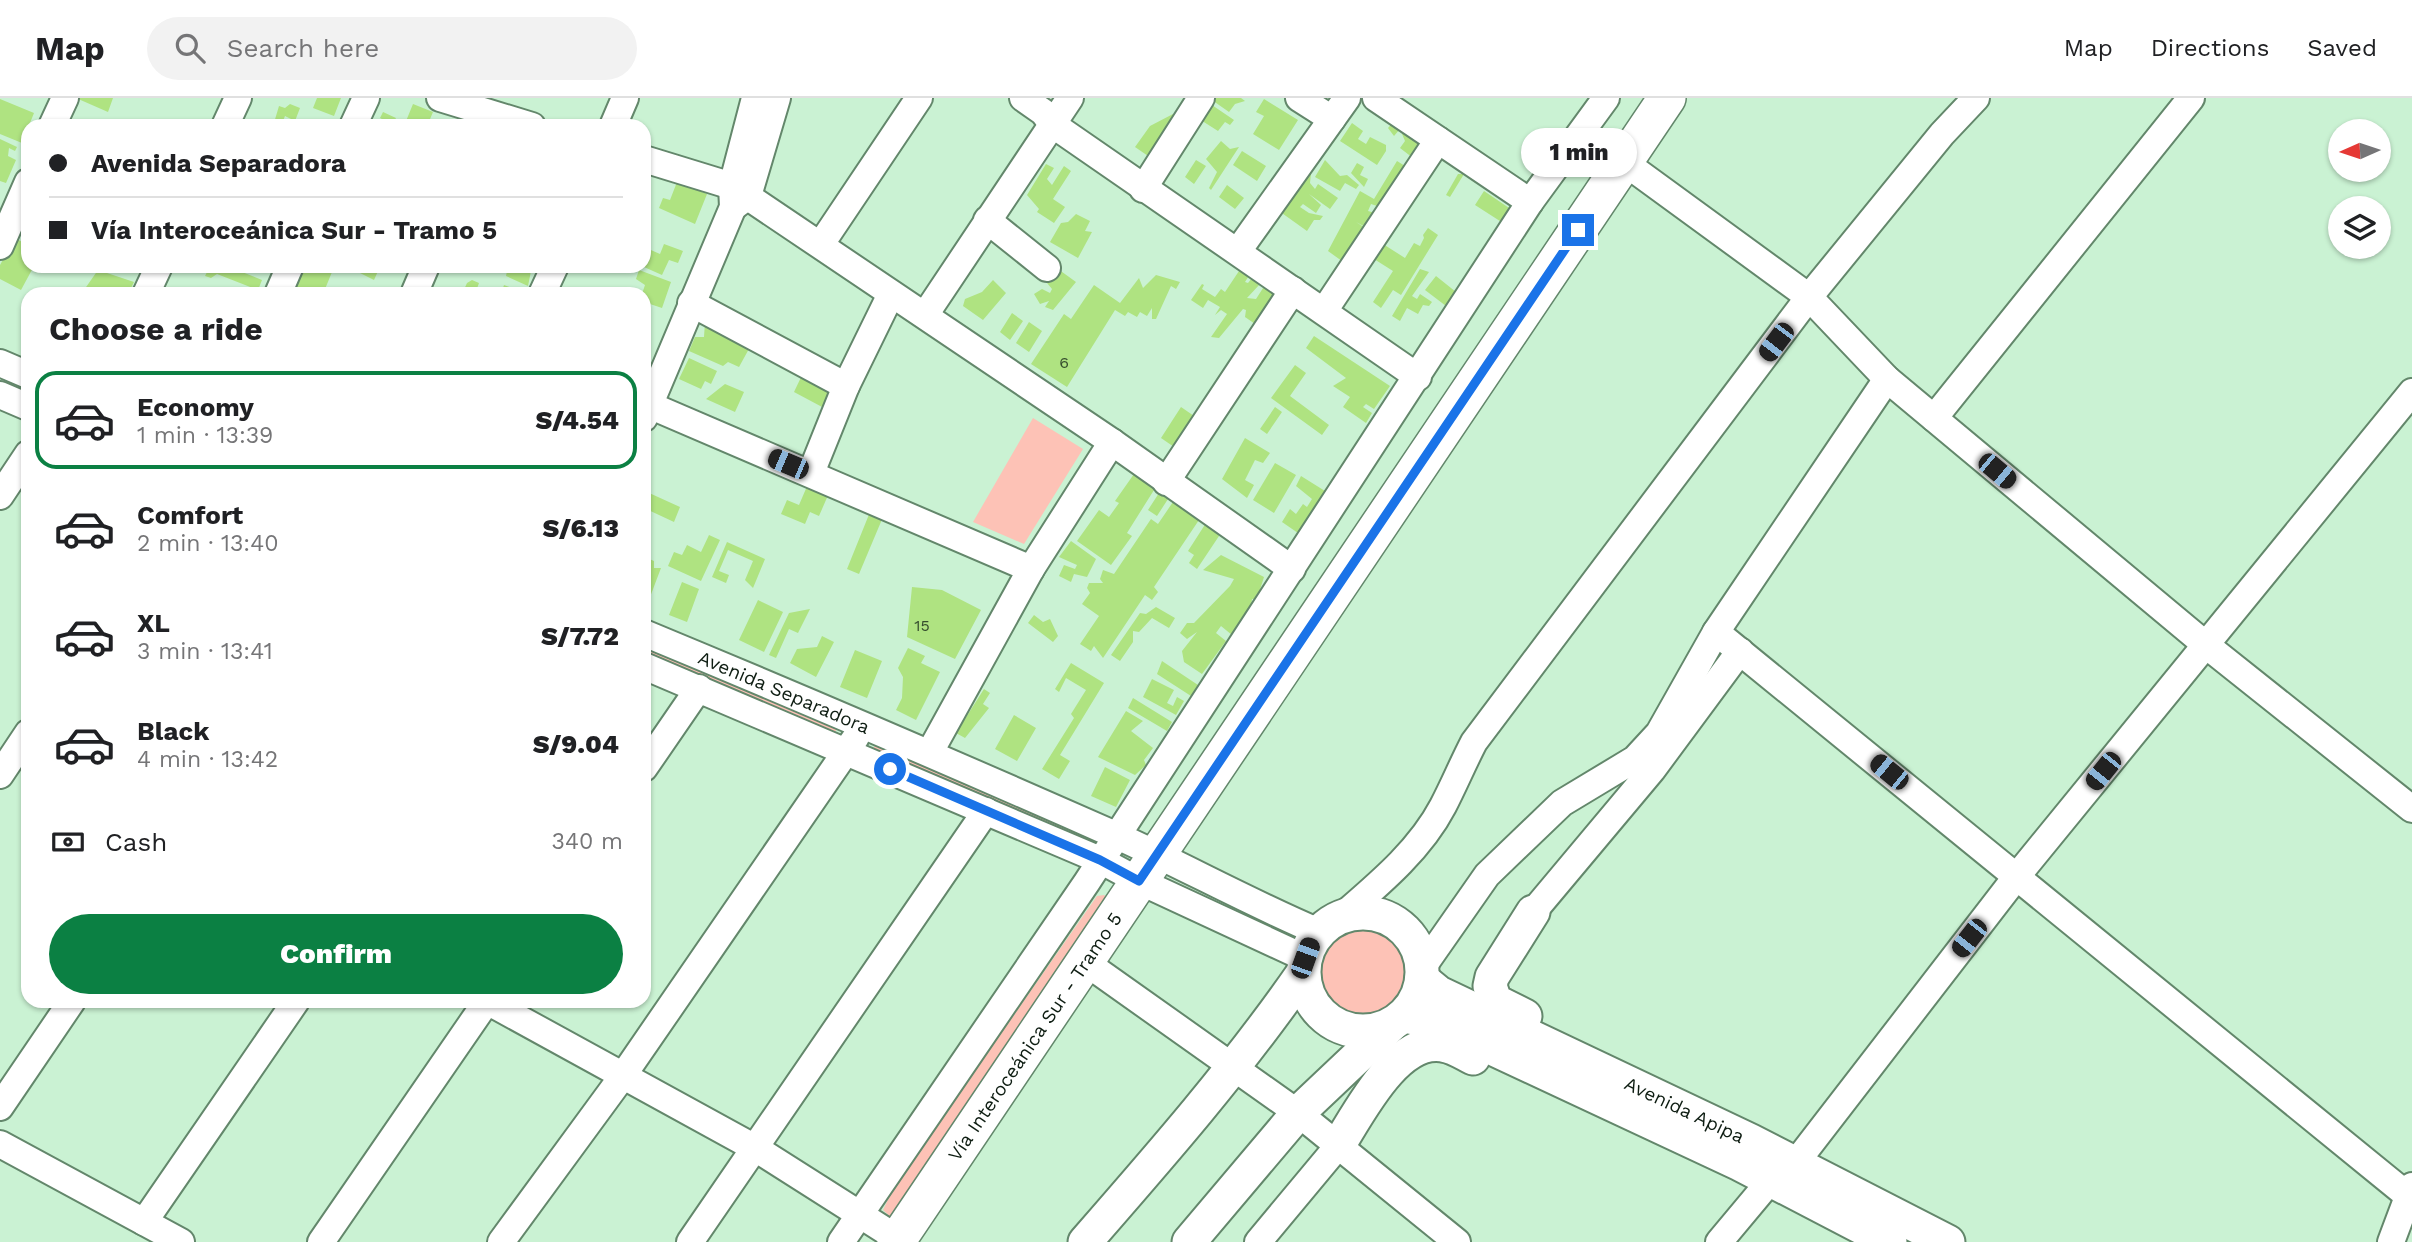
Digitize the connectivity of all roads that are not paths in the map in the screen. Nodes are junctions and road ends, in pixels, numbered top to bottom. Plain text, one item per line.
1 (65, 98) edge
2 (238, 98) edge
3 (366, 98) edge
4 (440, 98) edge
5 (625, 98) edge
6 (755, 98) edge
7 (778, 98) edge
8 (919, 98) edge
9 (1023, 98) edge
10 (1070, 98) edge
11 (1201, 98) edge
12 (1299, 98) edge
13 (1376, 98) edge
14 (1606, 98) edge
15 (1667, 98) edge
16 (1976, 98) edge
17 (2191, 98) edge
18 (1340, 108) edge
19 (491, 113) edge
20 (55, 119) edge
21 (228, 119) edge
22 (356, 119) edge
23 (510, 119) edge
24 (616, 119) edge
25 (1052, 124) junction
26 (1438, 140) junction
27 (651, 162) edge
28 (1624, 162) junction
29 (1143, 189) junction
30 (738, 196) junction
31 (21, 198) edge
32 (1530, 202) junction
33 (987, 220) junction
34 (821, 244) junction
35 (0, 246) edge
36 (1238, 251) junction
37 (1047, 268) dead end
38 (1293, 290) junction
39 (891, 293) junction
40 (1809, 297) junction
41 (691, 303) junction
42 (1324, 311) junction
43 (925, 315) junction
44 (0, 363) edge
45 (21, 372) edge
46 (1418, 377) junction
47 (1886, 379) junction
48 (846, 386) junction
49 (0, 395) edge
50 (651, 401) edge
51 (21, 404) edge
52 (2408, 405) edge
53 (651, 413) edge
54 (1934, 418) junction
55 (1112, 442) junction
56 (21, 464) edge
57 (811, 473) junction
58 (1166, 482) junction
59 (0, 496) edge
60 (1031, 569) junction
61 (1292, 569) junction
62 (1716, 632) junction
63 (651, 636) edge
64 (2206, 645) junction
65 (1740, 651) junction
66 (651, 669) edge
67 (699, 688) junction
68 (862, 724) junction
69 (19, 742) edge
70 (849, 751) junction
71 (930, 752) junction
72 (651, 758) edge
73 (0, 775) edge
74 (2412, 808) edge
75 (986, 811) junction
76 (1116, 835) junction
77 (1100, 860) junction
78 (1147, 868) junction
79 (2017, 877) junction
80 (1533, 912) joint
81 (1317, 945) junction
82 (1085, 962) junction
83 (1422, 974) junction
84 (67, 1008) edge
85 (291, 1008) edge
86 (482, 1008) edge
87 (499, 1008) edge
88 (1398, 1020) junction
89 (1234, 1066) junction
90 (622, 1077) junction
91 (0, 1107) edge
92 (1297, 1113) junction
93 (0, 1144) edge
94 (1728, 1145) junction
95 (1338, 1146) junction
96 (755, 1149) junction
97 (1782, 1173) junction
98 (2410, 1191) edge
99 (860, 1212) junction
100 (144, 1222) junction
101 (899, 1241) edge
102 (181, 1242) edge
103 (321, 1242) edge
104 (501, 1242) edge
105 (690, 1242) edge
106 (841, 1242) edge
107 (1084, 1242) edge
108 (1189, 1242) edge
109 (1258, 1242) edge
110 (1457, 1242) edge
111 (1719, 1242) edge
112 (1890, 1242) edge
113 (1948, 1242) edge
114 (2390, 1242) edge

1 - 20 street
2 - 21 street
3 - 22 street
4 - 19 street
5 - 24 street
6 - 30 street
7 - 30 street
8 - 34 street
9 - 25 street
10 - 25 street
11 - 29 street
12 - 18 street
13 - 26 street
14 - 32 street
15 - 28 highway, Vía Interoceánica Sur - Tramo 5
16 - 40 street
17 - 54 street
18 - 36 street
19 - 23 street
25 - 29 street
25 - 33 street
26 - 32 street
26 - 42 street
27 - 30 street
28 - 40 street
28 - 78 highway, Vía Interoceánica Sur - Tramo 5
29 - 36 street
30 - 34 street
30 - 41 street
31 - 35 street
32 - 46 street
33 - 37 street
33 - 43 street
34 - 39 street
36 - 38 street
38 - 42 street
38 - 58 street
39 - 43 street
39 - 48 street
40 - 47 street
40 - 81 street
41 - 48 street
41 - 50 street
42 - 46 street
43 - 55 street
44 - 45 street
46 - 61 street
47 - 54 street
47 - 62 street
48 - 57 street
49 - 51 street
52 - 64 street
53 - 57 street
54 - 64 street
55 - 58 street
55 - 60 street
56 - 59 street
57 - 60 street
58 - 61 street
60 - 71 street
61 - 76 street
62 - 65 street
62 - 83 street
63 - 68 street, Avenida Separadora
64 - 74 street
64 - 79 street
65 - 79 street
65 - 80 street
66 - 67 street, Avenida Separadora
67 - 70 street, Avenida Separadora
67 - 72 street
68 - 70 street
68 - 71 street, Avenida Separadora
69 - 73 street
70 - 75 street, Avenida Separadora
70 - 90 street
71 - 76 street, Avenida Separadora
75 - 77 street, Avenida Separadora
75 - 96 street
76 - 77 street
76 - 78 street, Avenida Separadora
77 - 78 street, Avenida Separadora
77 - 99 street
78 - 81 street
78 - 82 highway, Vía Interoceánica Sur - Tramo 5
79 - 97 street
79 - 98 street
80 - 94 main road
81 - 83 main road
81 - 88 main road
81 - 89 main road
82 - 89 street
82 - 101 highway, Vía Interoceánica Sur - Tramo 5
83 - 88 main road
83 - 94 main road, Avenida Apipa
84 - 91 street
85 - 100 street
86 - 103 street
87 - 90 street
88 - 92 main road
88 - 94 main road, Avenida Apipa
89 - 92 street
89 - 107 main road
90 - 96 street
90 - 104 street
92 - 95 street
92 - 108 main road
93 - 100 street
94 - 95 main road
94 - 97 main road, Avenida Apipa
95 - 109 street
95 - 110 street
96 - 99 street
96 - 105 street
97 - 111 street
97 - 112 main road, Avenida Apipa
97 - 113 main road, Avenida Apipa
98 - 114 street
99 - 101 street
99 - 106 street
100 - 102 street

